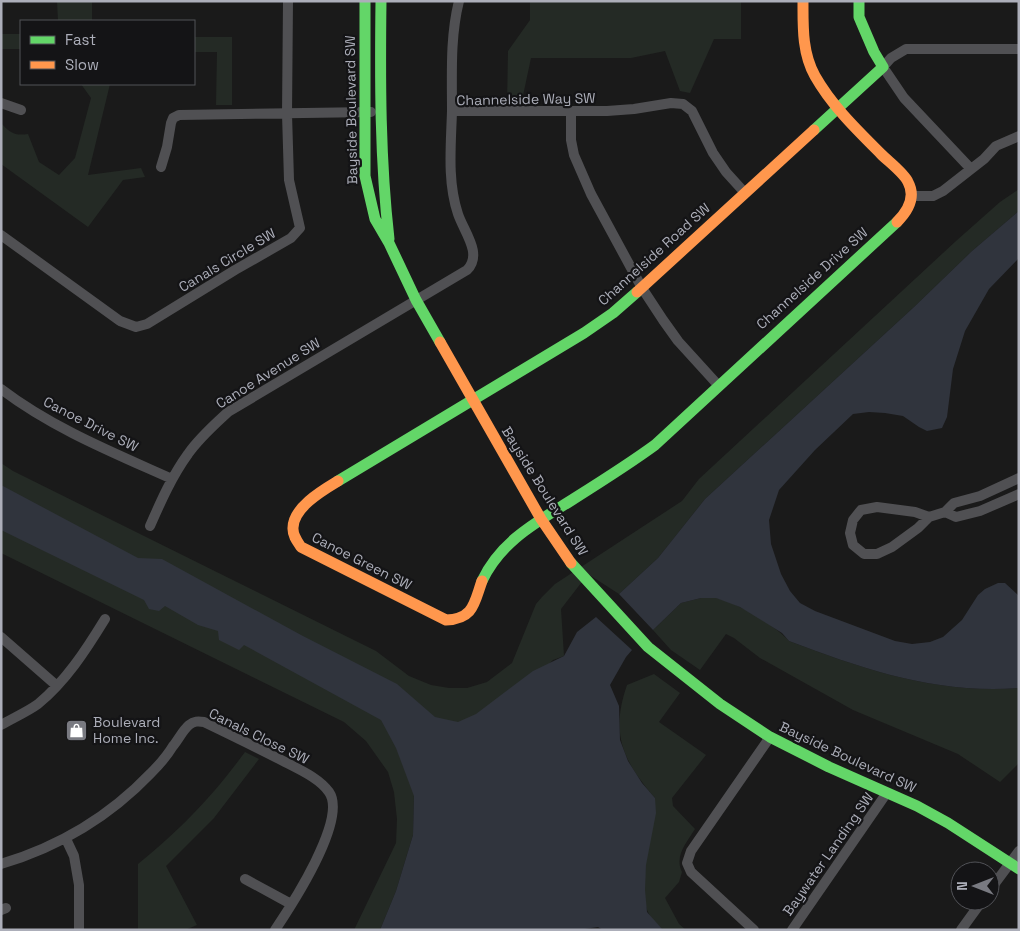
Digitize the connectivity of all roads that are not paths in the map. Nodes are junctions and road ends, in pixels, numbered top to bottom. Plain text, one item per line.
1 (288, 1) edge
2 (365, 1) edge
3 (381, 1) edge
4 (459, 1) edge
5 (803, 1) edge
6 (859, 1) edge
7 (1019, 49) edge
8 (883, 67) junction
9 (1, 103) edge
10 (838, 108) junction
11 (21, 110) dead end
12 (452, 111) junction
13 (571, 111) junction
14 (364, 112) junction
15 (380, 112) junction
16 (287, 114) junction
17 (1019, 136) edge
18 (161, 167) dead end
19 (971, 169) junction
20 (745, 193) junction
21 (912, 196) junction
22 (1, 235) edge
23 (389, 243) junction
24 (642, 288) junction
25 (416, 300) junction
26 (718, 385) junction
27 (1, 389) edge
28 (472, 400) junction
29 (1019, 478) edge
30 (172, 479) junction
31 (1019, 494) edge
32 (945, 512) junction
33 (929, 517) junction
34 (541, 519) junction
35 (150, 526) dead end
36 (105, 619) dead end
37 (1, 637) edge
38 (57, 686) junction
39 (1, 725) edge
40 (770, 737) junction
41 (886, 794) junction
42 (66, 839) junction
43 (1019, 851) edge
44 (1, 864) edge
45 (1014, 865) edge
46 (245, 879) dead end
47 (1000, 880) edge
48 (291, 904) junction
49 (975, 911) edge
50 (79, 930) edge
51 (276, 930) edge
52 (754, 930) edge
53 (792, 930) edge
54 (961, 930) edge

1 - 16 street, Canals Circle SW
2 - 14 street, Bayside Boulevard SW
3 - 15 street, Bayside Boulevard SW
4 - 12 street
5 - 10 street
6 - 8 street
7 - 8 street
8 - 10 street, Channelside Road SW
8 - 19 street
9 - 11 street
10 - 20 street, Channelside Road SW
10 - 21 street
12 - 13 street, Channelside Way SW
12 - 25 street, Channelside Way SW
13 - 20 street, Channelside Way SW
13 - 24 street
14 - 15 street
14 - 16 street
14 - 23 street, Bayside Boulevard SW
15 - 23 street, Bayside Boulevard SW
16 - 18 street
16 - 22 street, Canals Circle SW
17 - 19 street
19 - 21 street
20 - 24 street, Channelside Road SW
21 - 26 street, Channelside Drive SW
23 - 25 street, Bayside Boulevard SW
24 - 26 street
24 - 28 street, Channelside Road SW
25 - 28 street, Bayside Boulevard SW
25 - 30 street, Canoe Avenue SW
26 - 34 street, Channelside Drive SW
27 - 30 street, Canoe Drive SW
28 - 34 street, Bayside Boulevard SW
28 - 34 street, Canoe Green SW
29 - 32 street
30 - 35 street, Canoe Avenue SW
31 - 32 street
32 - 33 street
33 - 33 street
34 - 40 street, Bayside Boulevard SW
36 - 38 street
37 - 38 street
38 - 39 street
40 - 41 street, Bayside Boulevard SW
40 - 52 street
41 - 45 street, Bayside Boulevard SW
41 - 53 street, Baywater Landing SW
42 - 44 street, Canals Close SW
42 - 48 street, Canals Close SW
42 - 50 street
43 - 45 street
45 - 47 street
46 - 48 street
48 - 51 street, Canals Close SW
49 - 54 street

